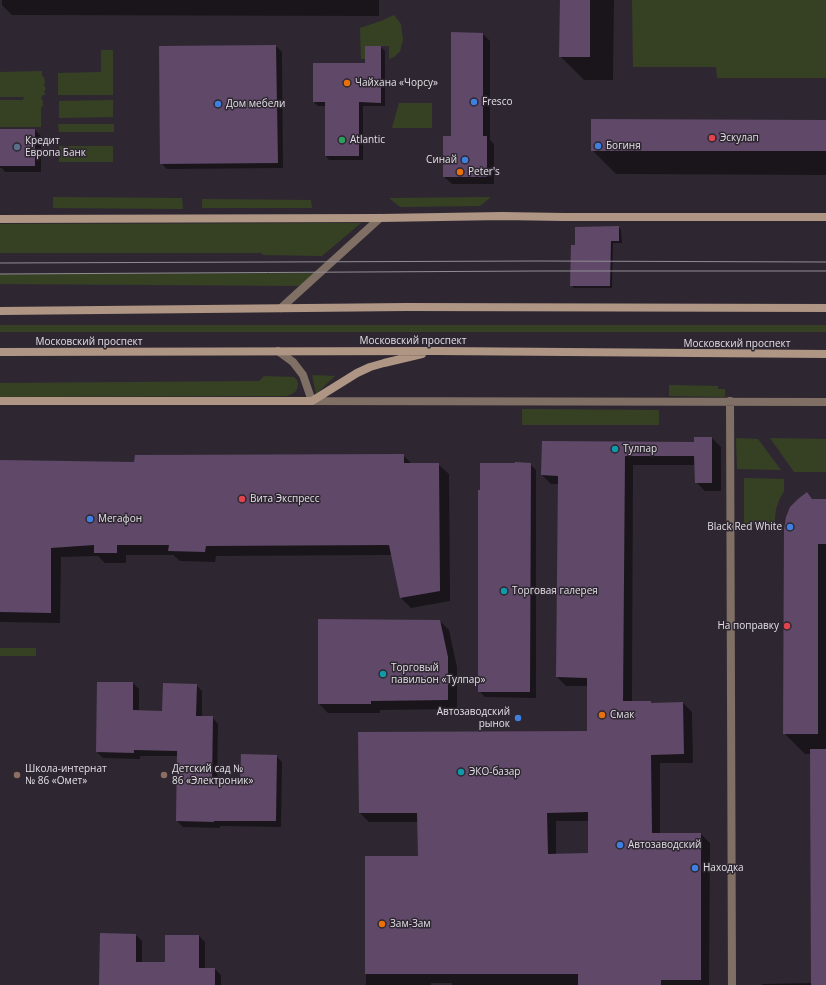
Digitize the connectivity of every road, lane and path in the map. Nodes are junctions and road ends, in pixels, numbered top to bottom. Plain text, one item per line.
1 (826, 217) edge
2 (380, 218) junction
3 (0, 219) edge
4 (281, 308) junction
5 (826, 308) edge
6 (0, 311) edge
7 (278, 351) junction
8 (438, 351) junction
9 (0, 352) edge
10 (826, 354) edge
11 (0, 401) edge
12 (312, 401) junction
13 (730, 401) junction
14 (826, 402) edge
15 (732, 985) edge

1 - 2 main road
2 - 3 main road
2 - 4 street
4 - 5 main road
4 - 6 main road
7 - 8 main road, Московский проспект
7 - 9 main road, Московский проспект
7 - 12 street
8 - 10 main road, Московский проспект
8 - 12 main road
11 - 12 main road
12 - 13 street
13 - 14 street
13 - 15 street

